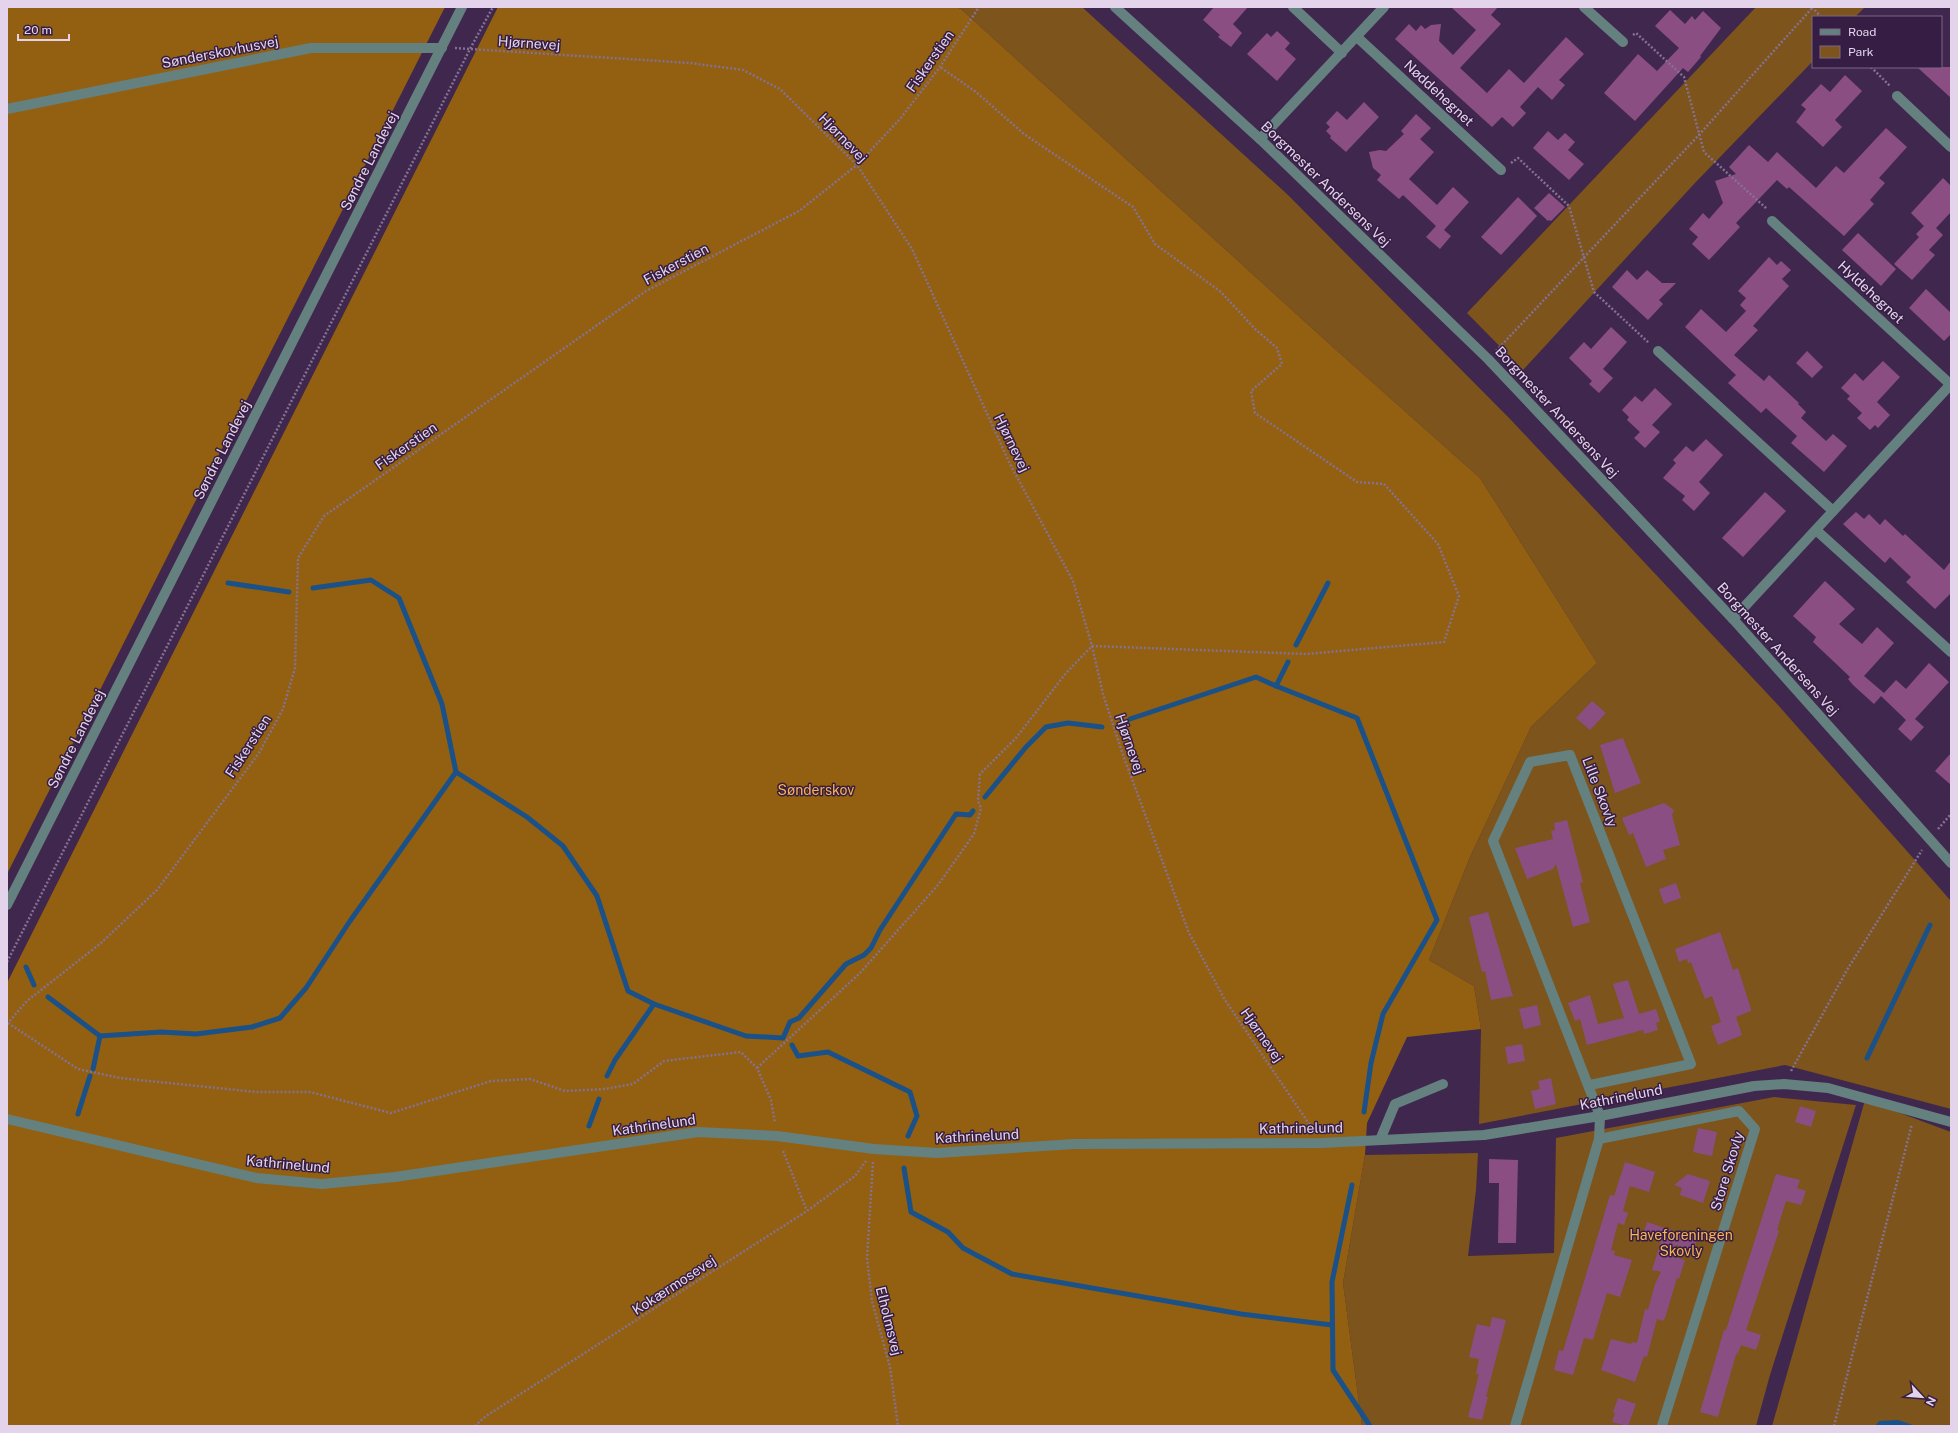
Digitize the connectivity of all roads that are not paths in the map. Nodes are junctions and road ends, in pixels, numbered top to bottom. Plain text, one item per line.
1 (462, 7) edge
2 (1115, 7) edge
3 (1293, 7) edge
4 (1384, 7) edge
5 (1584, 7) edge
6 (1357, 37) junction
7 (1624, 42) road end
8 (442, 48) junction
9 (1342, 53) junction
10 (1897, 96) road end
11 (7, 109) edge
12 (1260, 139) junction
13 (1951, 147) edge
14 (1501, 170) road end
15 (1772, 221) road end
16 (1658, 351) road end
17 (1951, 384) edge
18 (1833, 511) junction
19 (1816, 530) junction
20 (1733, 619) junction
21 (1951, 652) edge
22 (1951, 863) edge
23 (7, 905) edge
24 (1443, 1084) dead end
25 (1590, 1085) junction
26 (1600, 1116) junction
27 (7, 1119) edge
28 (1951, 1122) edge
29 (1599, 1139) junction
30 (1380, 1140) junction
31 (1515, 1426) edge
32 (1662, 1426) edge

1 - 8 street, Søndre Landevej
2 - 12 street, Borgmester Andersens Vej
3 - 9 street
4 - 6 street
5 - 7 street
6 - 9 street
6 - 14 street, Nøddehegnet
8 - 11 street, Sønderskovhusvej
8 - 23 street, Søndre Landevej
9 - 12 street
10 - 13 street
12 - 20 street, Borgmester Andersens Vej
15 - 17 street, Hyldehegnet
16 - 18 street
17 - 18 street, Hyldehegnet
18 - 19 street, Hyldehegnet
19 - 20 street, Hyldehegnet
19 - 21 street
20 - 22 street, Borgmester Andersens Vej
24 - 30 street
25 - 25 street, Lille Skovly
25 - 26 street, Lille Skovly
26 - 28 street, Kathrinelund
26 - 29 street
26 - 30 street, Kathrinelund
27 - 30 street, Kathrinelund
29 - 31 street
29 - 32 street, Store Skovly

